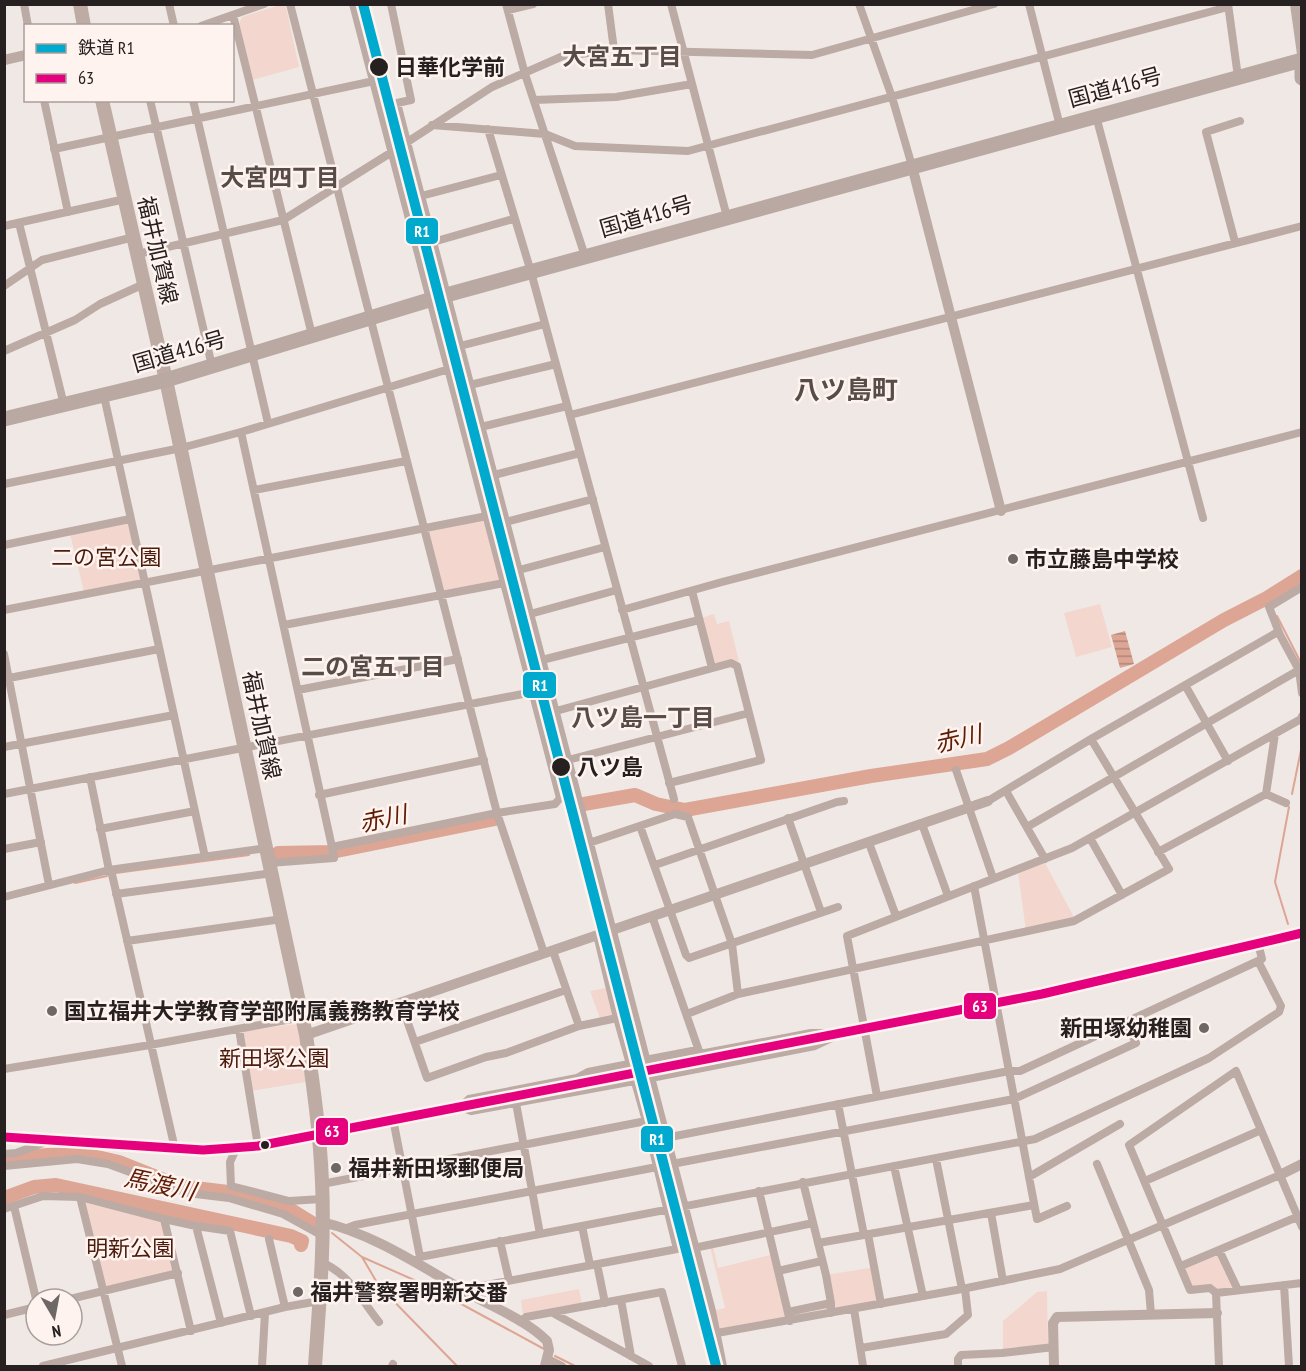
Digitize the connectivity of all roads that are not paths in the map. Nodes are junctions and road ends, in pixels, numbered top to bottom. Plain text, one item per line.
1 (24, 4) edge
2 (80, 4) edge
3 (169, 4) edge
4 (264, 4) edge
5 (290, 4) edge
6 (353, 4) edge
7 (390, 4) edge
8 (532, 4) edge
9 (608, 4) edge
10 (671, 4) edge
11 (859, 4) edge
12 (994, 4) edge
13 (1029, 4) edge
14 (1295, 4) edge
15 (1228, 6) edge
16 (507, 7) edge
17 (233, 15) junction
18 (28, 24) edge
19 (84, 24) edge
20 (174, 24) edge
21 (207, 24) edge
22 (871, 38) junction
23 (614, 50) junction
24 (683, 51) junction
25 (1302, 54) edge
26 (24, 55) edge
27 (1041, 56) junction
28 (4, 60) edge
29 (1302, 60) edge
30 (1302, 70) edge
31 (525, 74) junction
32 (1238, 77) junction
33 (1302, 78) edge
34 (374, 81) junction
35 (692, 84) junction
36 (313, 96) junction
37 (892, 97) junction
38 (534, 100) junction
39 (44, 102) edge
40 (102, 102) edge
41 (150, 102) edge
42 (194, 102) edge
43 (256, 107) junction
44 (1096, 116) junction
45 (198, 120) junction
46 (1240, 121) dead end
47 (432, 125) junction
48 (1060, 126) junction
49 (156, 128) junction
50 (488, 129) junction
51 (545, 134) junction
52 (110, 137) junction
53 (407, 142) junction
54 (708, 146) junction
55 (54, 149) junction
56 (392, 152) junction
57 (912, 166) junction
58 (501, 175) junction
59 (336, 187) junction
60 (421, 196) junction
61 (125, 199) junction
62 (68, 212) junction
63 (727, 217) junction
64 (283, 219) junction
65 (513, 219) junction
66 (19, 223) junction
67 (4, 226) edge
68 (1302, 226) edge
69 (224, 233) junction
70 (134, 237) junction
71 (433, 242) junction
72 (1235, 242) junction
73 (184, 243) junction
74 (138, 254) junction
75 (585, 256) junction
76 (30, 268) junction
77 (1136, 269) junction
78 (531, 272) junction
79 (144, 284) junction
80 (4, 285) edge
81 (446, 295) junction
82 (430, 300) junction
83 (951, 317) junction
84 (370, 318) junction
85 (545, 324) junction
86 (47, 333) junction
87 (312, 335) junction
88 (460, 346) junction
89 (4, 351) edge
90 (252, 353) junction
91 (556, 364) junction
92 (212, 366) junction
93 (449, 369) junction
94 (166, 380) junction
95 (470, 386) junction
96 (388, 387) junction
97 (104, 396) junction
98 (64, 405) junction
99 (567, 406) junction
100 (570, 415) junction
101 (4, 419) edge
102 (268, 423) junction
103 (481, 427) junction
104 (241, 432) junction
105 (1302, 432) edge
106 (181, 448) junction
107 (580, 453) junction
108 (406, 460) junction
109 (118, 461) junction
110 (1187, 461) junction
111 (494, 475) junction
112 (4, 484) edge
113 (254, 490) junction
114 (592, 499) junction
115 (1001, 511) junction
116 (487, 516) junction
117 (1203, 518) dead end
118 (130, 519) junction
119 (506, 522) junction
120 (424, 529) junction
121 (4, 545) edge
122 (605, 547) junction
123 (269, 558) junction
124 (207, 570) junction
125 (519, 570) junction
126 (144, 583) junction
127 (504, 583) junction
128 (1302, 587) edge
129 (617, 590) junction
130 (692, 591) junction
131 (441, 595) junction
132 (4, 610) edge
133 (622, 610) junction
134 (530, 614) junction
135 (699, 620) junction
136 (284, 625) junction
137 (1280, 635) junction
138 (630, 637) junction
139 (159, 649) junction
140 (4, 654) edge
141 (458, 659) junction
142 (542, 660) junction
143 (712, 668) junction
144 (1299, 670) junction
145 (9, 678) junction
146 (1185, 685) junction
147 (643, 686) junction
148 (298, 690) junction
149 (533, 692) junction
150 (1302, 693) edge
151 (469, 704) junction
152 (556, 711) junction
153 (749, 713) junction
154 (174, 715) junction
155 (1302, 716) edge
156 (1206, 723) junction
157 (1275, 734) junction
158 (307, 735) junction
159 (657, 738) junction
160 (1091, 739) junction
161 (22, 744) junction
162 (4, 747) edge
163 (246, 747) junction
164 (183, 759) junction
165 (484, 760) junction
166 (568, 760) junction
167 (1228, 760) junction
168 (956, 770) dead end
169 (90, 777) junction
170 (1113, 777) junction
171 (669, 783) junction
172 (30, 789) junction
173 (1006, 791) junction
174 (4, 794) edge
175 (1266, 794) junction
176 (319, 795) junction
177 (674, 799) dead end
178 (844, 801) dead end
179 (988, 801) joint
180 (1286, 803) dead end
181 (969, 809) junction
182 (195, 811) junction
183 (498, 813) junction
184 (1134, 813) junction
185 (788, 819) junction
186 (922, 824) junction
187 (640, 826) junction
188 (1027, 827) junction
189 (100, 829) junction
190 (1090, 838) junction
191 (41, 842) junction
192 (589, 843) junction
193 (869, 843) junction
194 (332, 847) junction
195 (267, 848) junction
196 (4, 849) edge
197 (700, 850) junction
198 (1158, 852) junction
199 (205, 857) junction
200 (1045, 859) junction
201 (655, 865) junction
202 (804, 865) junction
203 (272, 868) junction
204 (110, 870) junction
205 (993, 878) junction
206 (49, 885) junction
207 (974, 886) junction
208 (116, 894) junction
209 (1122, 895) junction
210 (715, 896) junction
211 (948, 896) junction
212 (4, 897) edge
213 (838, 907) dead end
214 (671, 910) junction
215 (821, 912) junction
216 (652, 916) junction
217 (896, 916) junction
218 (282, 919) junction
219 (611, 931) junction
220 (1302, 933) edge
221 (597, 935) junction
222 (984, 940) junction
223 (127, 941) junction
224 (1258, 943) junction
225 (732, 944) junction
226 (549, 952) junction
227 (1258, 961) junction
228 (853, 968) junction
229 (566, 990) junction
230 (738, 994) junction
231 (401, 1003) junction
232 (997, 1003) junction
233 (687, 1014) junction
234 (303, 1017) junction
235 (617, 1018) junction
236 (1126, 1022) junction
237 (579, 1026) junction
238 (239, 1029) junction
239 (865, 1029) junction
240 (840, 1034) junction
241 (306, 1035) junction
242 (415, 1041) junction
243 (150, 1045) junction
244 (699, 1051) junction
245 (645, 1060) junction
246 (629, 1064) junction
247 (4, 1069) edge
248 (1009, 1071) junction
249 (654, 1074) junction
250 (630, 1078) junction
251 (877, 1096) junction
252 (1014, 1099) junction
253 (516, 1103) junction
254 (838, 1104) junction
255 (459, 1107) junction
256 (393, 1119) junction
257 (646, 1121) junction
258 (1120, 1124) dead end
259 (1261, 1130) junction
260 (843, 1131) junction
261 (319, 1135) junction
262 (4, 1137) edge
263 (665, 1138) junction
264 (49, 1140) junction
265 (1022, 1142) junction
266 (524, 1145) junction
267 (258, 1146) junction
268 (175, 1149) junction
269 (236, 1149) junction
270 (4, 1154) edge
271 (936, 1159) junction
272 (672, 1164) junction
273 (1097, 1164) dead end
274 (1302, 1164) edge
275 (4, 1166) edge
276 (894, 1166) junction
277 (657, 1167) junction
278 (402, 1168) junction
279 (853, 1173) junction
280 (1280, 1175) junction
281 (1029, 1177) junction
282 (1145, 1181) junction
283 (803, 1182) junction
284 (322, 1184) junction
285 (532, 1191) junction
286 (759, 1191) junction
287 (80, 1197) junction
288 (322, 1199) junction
289 (1034, 1205) junction
290 (683, 1206) junction
291 (1067, 1206) dead end
292 (9, 1208) edge
293 (667, 1209) junction
294 (991, 1213) junction
295 (412, 1214) junction
296 (1297, 1217) junction
297 (164, 1219) junction
298 (948, 1220) junction
299 (813, 1222) junction
300 (1164, 1225) junction
301 (196, 1226) junction
302 (582, 1226) junction
303 (908, 1227) junction
304 (1302, 1227) edge
305 (322, 1228) junction
306 (347, 1228) junction
307 (769, 1232) junction
308 (540, 1234) junction
309 (866, 1235) junction
310 (269, 1239) dead end
311 (500, 1241) junction
312 (1128, 1241) junction
313 (818, 1243) junction
314 (694, 1248) junction
315 (1219, 1250) junction
316 (417, 1259) junction
317 (822, 1261) junction
318 (321, 1262) junction
319 (593, 1265) junction
320 (1181, 1266) junction
321 (778, 1271) junction
322 (178, 1274) junction
323 (508, 1280) junction
324 (1003, 1281) junction
325 (1302, 1283) edge
326 (1284, 1285) junction
327 (32, 1287) edge
328 (964, 1289) junction
329 (1238, 1290) junction
330 (103, 1291) junction
331 (468, 1293) junction
332 (1216, 1293) junction
333 (84, 1296) edge
334 (923, 1296) junction
335 (621, 1300) junction
336 (605, 1303) junction
337 (319, 1304) junction
338 (881, 1304) junction
339 (285, 1307) junction
340 (831, 1308) junction
341 (854, 1309) junction
342 (24, 1310) edge
343 (265, 1313) junction
344 (552, 1313) junction
345 (1217, 1313) junction
346 (1151, 1314) junction
347 (4, 1315) edge
348 (251, 1316) junction
349 (789, 1316) junction
350 (379, 1322) dead end
351 (520, 1322) junction
352 (221, 1323) junction
353 (191, 1331) junction
354 (717, 1333) junction
355 (1054, 1347) junction
356 (861, 1348) junction
357 (117, 1349) junction
358 (631, 1356) junction
359 (316, 1361) edge
360 (547, 1363) edge
361 (43, 1366) edge
362 (122, 1366) edge
363 (262, 1366) edge
364 (562, 1366) edge
365 (649, 1366) edge
366 (682, 1366) edge
367 (723, 1366) edge
368 (863, 1366) edge
369 (958, 1366) edge
370 (1054, 1366) edge
371 (1219, 1366) edge
372 (1289, 1366) edge

1 - 18 street
2 - 19 main road
3 - 20 street
4 - 17 street
5 - 36 street
6 - 34 street
7 - 53 street
8 - 16 street
9 - 23 street
10 - 24 street
11 - 22 street
12 - 22 street
13 - 27 street
14 - 25 street
15 - 27 street
15 - 32 street
16 - 31 street
17 - 21 street
17 - 43 street
22 - 24 street
22 - 37 street
23 - 24 street
23 - 31 street
24 - 35 street
26 - 28 street
27 - 37 street
27 - 48 street
29 - 32 highway, 国道416号
30 - 33 highway
31 - 38 street
31 - 47 street
32 - 44 highway, 国道416号
34 - 36 street
34 - 56 street
35 - 38 street
35 - 54 street
36 - 43 street
36 - 59 street
37 - 54 street
37 - 57 street
38 - 51 street
39 - 55 street
40 - 52 main road, 福井加賀線
41 - 49 street
42 - 45 street
43 - 45 street
43 - 64 street
44 - 48 highway, 国道416号
44 - 77 street
45 - 49 street
45 - 69 street
46 - 72 street
47 - 50 street
47 - 53 street
48 - 57 highway, 国道416号
49 - 52 street
49 - 73 street
50 - 51 street
50 - 58 street
51 - 54 street
51 - 75 street
52 - 55 street
52 - 61 main road, 福井加賀線
53 - 56 street
53 - 60 street
54 - 63 street
55 - 62 street
56 - 59 street
56 - 82 street
57 - 63 highway, 国道416号
57 - 83 street
58 - 60 street
58 - 65 street
59 - 64 street
59 - 84 street
60 - 71 street
61 - 62 street
61 - 70 main road, 福井加賀線
62 - 66 street
63 - 75 highway, 国道416号
64 - 69 street
64 - 87 street
65 - 71 street
65 - 78 street
66 - 67 street
66 - 76 street
68 - 72 street
69 - 73 street
69 - 90 street
70 - 74 main road, 福井加賀線
70 - 76 street
71 - 81 street
72 - 77 street
73 - 74 street
73 - 92 street
74 - 79 main road, 福井加賀線
75 - 78 highway, 国道416号
76 - 80 street
76 - 86 street
77 - 83 street
77 - 110 street
78 - 81 highway, 国道416号
78 - 85 street
79 - 86 street
79 - 94 main road, 福井加賀線
81 - 82 highway, 国道416号
81 - 88 street
82 - 84 highway, 国道416号
82 - 93 street
83 - 100 street
83 - 115 street
84 - 87 highway, 国道416号
84 - 96 street
85 - 88 street
85 - 91 street
86 - 89 street
86 - 98 street
87 - 90 highway, 国道416号
88 - 95 street
90 - 92 highway, 国道416号
90 - 102 street
91 - 95 street
91 - 99 street
92 - 94 highway, 国道416号
93 - 96 street
93 - 116 street
94 - 97 highway, 国道416号
94 - 106 main road, 福井加賀線
95 - 103 street
96 - 102 street
96 - 108 street
97 - 98 highway, 国道416号
97 - 109 street
98 - 101 highway, 国道416号
99 - 100 street
99 - 103 street
100 - 107 street
102 - 104 street
103 - 111 street
104 - 106 street
104 - 113 street
105 - 110 street
106 - 109 street
106 - 124 main road, 福井加賀線
107 - 111 street
107 - 114 street
108 - 113 street
108 - 120 street
109 - 112 street
109 - 118 street
110 - 115 street
110 - 117 street
111 - 119 street
113 - 123 street
114 - 119 street
114 - 122 street
115 - 130 street
116 - 120 street
116 - 127 street
118 - 121 street
118 - 126 street
119 - 125 street
120 - 123 street
120 - 131 street
122 - 125 street
122 - 129 street
123 - 124 street
123 - 136 street
124 - 126 street
124 - 163 main road, 福井加賀線
125 - 134 street
126 - 132 street
126 - 139 street
127 - 131 street
127 - 149 street
128 - 137 street
129 - 133 street
129 - 134 street
130 - 133 street
130 - 135 street
131 - 136 street
131 - 141 street
133 - 138 street
134 - 142 street
135 - 138 street
135 - 143 street
136 - 148 street
137 - 144 street
137 - 146 street
138 - 142 street
138 - 147 street
139 - 145 street
139 - 154 street
140 - 145 street
141 - 148 street
141 - 151 street
142 - 152 street
143 - 147 street
143 - 153 street
144 - 150 street
144 - 156 street
145 - 161 street
146 - 156 street
146 - 160 street
147 - 152 street
147 - 159 street
148 - 158 street
149 - 151 street
149 - 183 street
151 - 158 street
151 - 165 street
152 - 166 street
153 - 159 street
153 - 171 street
154 - 161 street
154 - 164 street
155 - 157 street
156 - 167 street
156 - 170 street
157 - 167 street
157 - 175 street
158 - 163 street
158 - 176 street
159 - 166 street
159 - 171 street
160 - 170 street
160 - 173 street
161 - 162 street
161 - 172 street
163 - 164 street
163 - 195 main road, 福井加賀線
164 - 169 street
164 - 182 street
165 - 176 street
165 - 183 street
166 - 192 street
167 - 184 street
168 - 181 street
169 - 172 street
169 - 189 street
170 - 184 street
170 - 188 street
171 - 177 street
172 - 174 street
172 - 191 street
173 - 179 street
173 - 188 street
175 - 180 street
175 - 198 street
176 - 194 street
178 - 185 street
179 - 181 street
181 - 186 street
181 - 205 street
182 - 189 street
182 - 199 street
183 - 194 street
183 - 226 street
184 - 190 street
184 - 198 street
185 - 197 street
185 - 202 street
186 - 193 street
186 - 211 street
187 - 192 street
187 - 197 street
187 - 201 street
188 - 200 street
189 - 204 street
190 - 200 street
190 - 209 street
191 - 196 street
191 - 206 street
192 - 219 street
193 - 202 street
193 - 217 street
194 - 203 street
195 - 199 street
195 - 203 main road, 福井加賀線
197 - 201 street
197 - 210 street
198 - 209 street
199 - 204 street
200 - 205 street
201 - 214 street
202 - 210 street
202 - 215 street
203 - 208 street
203 - 218 main road, 福井加賀線
204 - 206 street
204 - 208 street
205 - 207 street
206 - 212 street
207 - 211 street
207 - 222 street
208 - 223 street
209 - 222 street
210 - 214 street
210 - 225 street
211 - 217 street
213 - 215 street
214 - 216 street
214 - 225 street
215 - 225 street
216 - 219 street
216 - 233 street
217 - 228 street
218 - 223 street
218 - 234 main road, 福井加賀線
219 - 221 street
219 - 245 street
220 - 224 street
221 - 226 street
221 - 235 street
222 - 228 street
222 - 232 street
223 - 243 street
224 - 227 street
224 - 232 street
225 - 230 street
226 - 229 street
226 - 231 street
227 - 236 street
227 - 265 street
228 - 230 street
228 - 239 street
229 - 237 street
229 - 242 street
230 - 233 street
231 - 241 street
231 - 242 street
232 - 239 street
232 - 248 street
233 - 244 street
234 - 238 street
234 - 241 main road, 福井加賀線
235 - 237 street
235 - 246 street
236 - 248 street
236 - 252 street
237 - 242 street
238 - 243 street
238 - 267 street
239 - 240 street
239 - 251 street
240 - 244 street
240 - 249 street
241 - 261 main road, 福井加賀線
243 - 247 street
243 - 268 street
244 - 245 street
245 - 249 street
246 - 250 street
246 - 255 street
248 - 251 street
248 - 252 street
249 - 263 street
250 - 253 street
250 - 255 street
250 - 257 street
251 - 254 street
252 - 260 street
252 - 265 street
253 - 255 street
253 - 266 street
254 - 260 street
254 - 263 street
255 - 256 street
256 - 261 street
256 - 278 street
257 - 266 street
257 - 277 street
258 - 281 street
259 - 280 street
259 - 282 street
259 - 282 street
260 - 272 street
260 - 279 street
261 - 267 street
261 - 284 main road, 福井加賀線
262 - 264 street
263 - 272 street
264 - 268 street
264 - 270 street
265 - 271 street
265 - 281 street
266 - 278 street
266 - 285 street
267 - 269 street
268 - 269 street
269 - 288 street
271 - 276 street
271 - 298 street
272 - 290 street
273 - 312 street
274 - 280 street
275 - 305 street
276 - 279 street
276 - 303 street
277 - 285 street
277 - 293 street
278 - 284 street
278 - 295 street
279 - 283 street
279 - 309 street
280 - 296 street
280 - 300 street
281 - 289 street
282 - 300 street
283 - 286 street
283 - 299 street
284 - 288 main road, 福井加賀線
285 - 295 street
285 - 308 street
286 - 290 street
286 - 307 street
287 - 292 street
287 - 297 street
287 - 330 street
288 - 305 main road, 福井加賀線
289 - 291 street
289 - 294 street
290 - 293 street
290 - 314 street
292 - 327 street
293 - 302 street
293 - 319 street
294 - 298 street
294 - 324 street
295 - 306 street
295 - 316 street
296 - 304 street
296 - 315 street
297 - 301 street
297 - 322 street
298 - 303 street
298 - 328 street
299 - 307 street
299 - 313 street
300 - 312 street
300 - 320 street
301 - 348 street
301 - 352 street
302 - 308 street
302 - 319 street
303 - 309 street
303 - 334 street
305 - 306 street
305 - 318 main road, 福井加賀線
306 - 316 street
307 - 314 street
307 - 321 street
308 - 311 street
309 - 313 street
309 - 338 street
310 - 339 street
311 - 316 street
311 - 323 street
312 - 324 street
312 - 346 street
313 - 317 street
314 - 354 street
315 - 320 street
315 - 329 street
316 - 331 street
317 - 321 street
317 - 340 street
318 - 337 main road, 福井加賀線
318 - 350 street
319 - 323 street
319 - 336 street
320 - 332 street
321 - 349 street
322 - 330 street
322 - 353 street
323 - 331 street
324 - 328 street
325 - 326 street
326 - 329 street
326 - 372 street
328 - 334 street
328 - 356 street
329 - 332 street
330 - 333 street
330 - 357 street
331 - 351 street
332 - 345 street
334 - 338 street
335 - 336 street
335 - 358 street
335 - 366 street
336 - 344 street
337 - 339 street
337 - 359 main road, 福井加賀線
338 - 341 street
339 - 343 street
340 - 341 street
340 - 349 street
341 - 356 street
342 - 347 street
343 - 348 street
343 - 363 street
344 - 351 street
344 - 358 street
345 - 346 street
345 - 371 street
346 - 355 street
348 - 352 street
349 - 354 street
351 - 360 street
352 - 353 street
353 - 357 street
354 - 367 street
355 - 369 street
355 - 370 street
356 - 368 street
357 - 361 street
357 - 362 street
358 - 365 street
360 - 364 street

